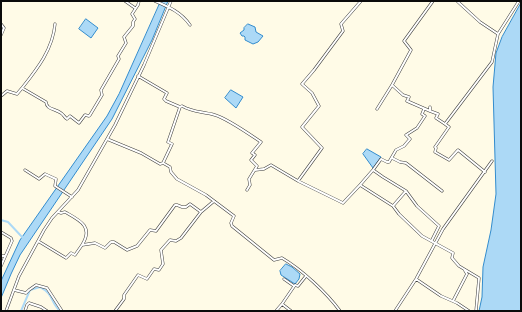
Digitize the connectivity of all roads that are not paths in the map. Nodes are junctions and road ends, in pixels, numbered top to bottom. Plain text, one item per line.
1 (125, 1) edge
2 (139, 1) edge
3 (171, 1) edge
4 (361, 1) edge
5 (433, 1) edge
6 (457, 1) edge
7 (519, 1) edge
8 (156, 2) edge
9 (168, 7) junction
10 (135, 8) junction
11 (1, 24) edge
12 (55, 24) dead end
13 (190, 25) dead end
14 (498, 34) junction
15 (1, 36) edge
16 (138, 76) junction
17 (392, 85) junction
18 (22, 88) junction
19 (1, 96) edge
20 (180, 107) junction
21 (430, 107) dead end
22 (377, 109) dead end
23 (424, 109) junction
24 (430, 111) junction
25 (445, 124) junction
26 (107, 139) junction
27 (392, 158) junction
28 (492, 161) dead end
29 (163, 163) junction
30 (25, 170) dead end
31 (255, 170) junction
32 (373, 170) junction
33 (485, 172) junction
34 (298, 181) junction
35 (360, 185) junction
36 (247, 190) dead end
37 (406, 191) junction
38 (442, 191) dead end
39 (72, 197) junction
40 (214, 201) junction
41 (393, 206) junction
42 (58, 212) junction
43 (201, 212) junction
44 (1, 232) edge
45 (432, 240) junction
46 (38, 241) junction
47 (436, 243) junction
48 (82, 245) junction
49 (1, 256) edge
50 (5, 256) junction
51 (1, 266) edge
52 (464, 268) junction
53 (306, 276) junction
54 (284, 279) dead end
55 (416, 279) junction
56 (294, 286) junction
57 (14, 290) junction
58 (453, 301) junction
59 (282, 304) junction
60 (6, 311) edge
61 (25, 311) edge
62 (47, 311) edge
63 (62, 311) edge
64 (115, 311) edge
65 (276, 311) edge
66 (291, 311) edge
67 (340, 311) edge
68 (395, 311) edge
69 (468, 311) edge
70 (476, 311) edge

1 - 10 street
2 - 10 street
3 - 9 street
4 - 34 street
5 - 17 street
6 - 14 street
7 - 14 street
8 - 9 street
9 - 13 street
9 - 16 street
10 - 18 street
11 - 15 street
12 - 18 street
14 - 25 street
16 - 20 street
16 - 26 street
17 - 22 street
17 - 23 street
18 - 19 street
20 - 29 street
20 - 31 street
21 - 24 street
23 - 24 street
23 - 27 street
24 - 25 street
25 - 33 street
26 - 29 street
26 - 39 street
27 - 32 street
27 - 38 street
28 - 33 street
29 - 40 street
30 - 39 street
31 - 34 street
31 - 36 street
32 - 35 street
32 - 37 street
33 - 47 street
34 - 35 street
35 - 41 street
37 - 41 street
37 - 45 street
39 - 42 street
40 - 43 street
40 - 53 street
41 - 45 street
42 - 46 street
42 - 48 street
43 - 48 street
43 - 64 street
44 - 50 street
45 - 47 street
46 - 48 street
46 - 57 street
47 - 52 street
47 - 55 street
49 - 50 street
50 - 51 street
52 - 58 street
52 - 70 street
53 - 56 street
53 - 67 street
54 - 56 street
55 - 58 street
55 - 68 street
56 - 59 street
57 - 60 street
57 - 63 street
58 - 69 street
59 - 65 street
59 - 66 street
61 - 62 street

